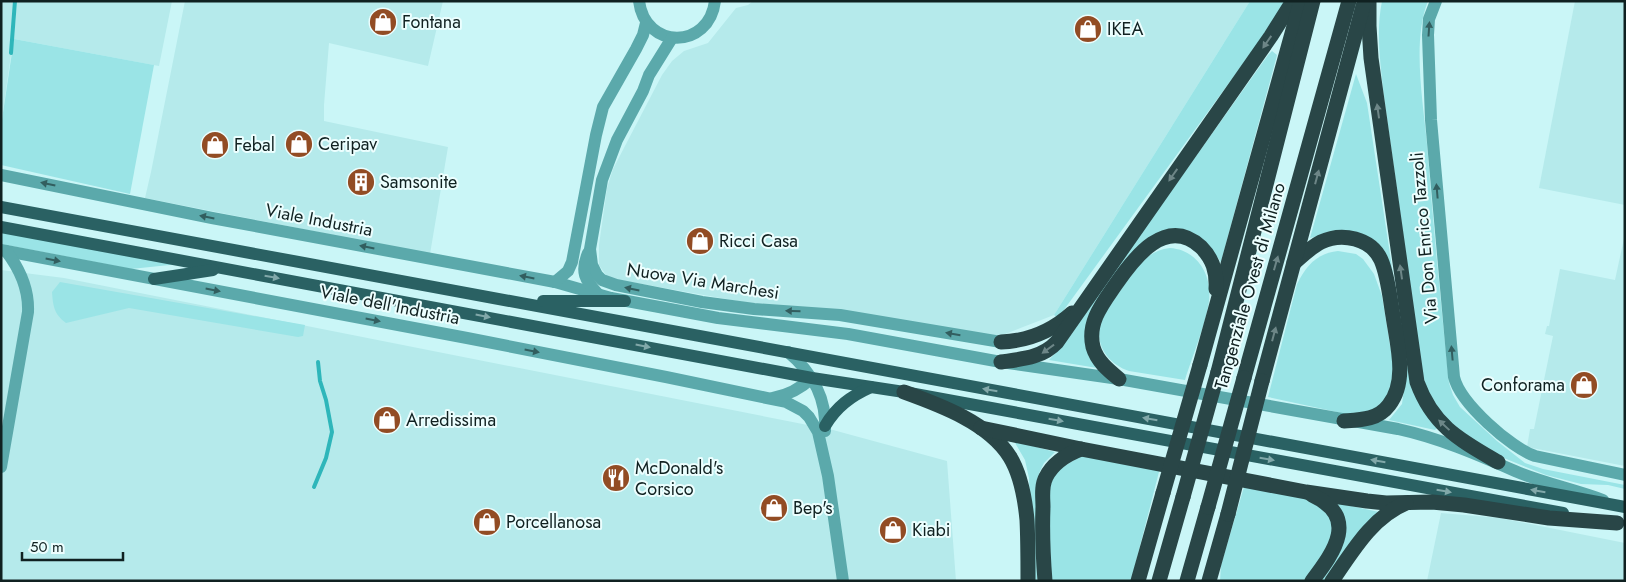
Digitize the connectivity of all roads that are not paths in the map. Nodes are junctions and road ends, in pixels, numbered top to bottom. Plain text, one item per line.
1 (639, 1) edge
2 (715, 1) edge
3 (1293, 1) edge
4 (1301, 1) edge
5 (1313, 1) edge
6 (1349, 1) edge
7 (1364, 1) edge
8 (1369, 1) edge
9 (1436, 1) edge
10 (646, 23) junction
11 (672, 38) junction
12 (3, 175) edge
13 (1, 207) edge
14 (1, 228) edge
15 (590, 249) junction
16 (3, 250) edge
17 (1294, 263) junction
18 (224, 269) junction
19 (154, 278) junction
20 (555, 282) junction
21 (598, 294) junction
22 (1089, 296) junction
23 (625, 301) junction
24 (514, 302) junction
25 (1215, 309) junction
26 (1001, 342) joint
27 (788, 352) junction
28 (1000, 362) junction
29 (812, 378) junction
30 (1119, 380) junction
31 (871, 388) junction
32 (904, 392) junction
33 (771, 398) junction
34 (1344, 421) junction
35 (825, 426) junction
36 (981, 428) junction
37 (822, 446) junction
38 (1082, 449) junction
39 (1498, 462) junction
40 (1, 467) edge
41 (1625, 475) edge
42 (1306, 492) junction
43 (1407, 503) junction
44 (1623, 507) edge
45 (1621, 524) edge
46 (1224, 530) junction
47 (843, 581) edge
48 (1028, 581) edge
49 (1044, 581) edge
50 (1138, 581) edge
51 (1159, 581) edge
52 (1187, 581) edge
53 (1208, 581) edge
54 (1218, 581) edge
55 (1312, 581) edge
56 (1332, 581) edge

1 - 10 street
2 - 11 street
3 -> 22 highway
4 - 25 highway
5 - 51 highway, Tangenziale Ovest di Milano, bridge
52 -> 6 highway, Tangenziale Ovest di Milano, bridge
17 -> 7 highway
39 -> 8 highway
41 -> 9 street, Via Don Enrico Tazzoli
10 - 11 street
10 - 20 street
11 - 15 street, Nuova Via Marchesi
20 -> 12 street, Viale Industria
13 - 24 main road
14 - 18 main road
15 - 21 street
26 -> 15 street, Nuova Via Marchesi
16 -> 19 street, Viale dell'Industria
16 - 40 street
17 - 34 highway
46 -> 17 highway, bridge
18 - 19 main road
18 -> 29 main road
19 -> 33 street, Viale dell'Industria
20 - 21 street, Viale Industria
21 - 23 street, Viale Industria
22 - 26 highway
22 -> 28 highway
23 - 24 main road
23 - 28 street, Viale Industria
24 - 27 main road
25 - 30 highway
25 - 50 highway, bridge
27 - 29 street
44 -> 27 main road
28 - 30 street, Viale Industria
29 - 31 main road
29 - 33 street
29 - 35 street
30 - 34 street, Viale Industria
31 - 32 main road
31 - 35 main road
32 - 36 highway
32 -> 45 main road
33 - 37 street, Viale dell'Industria
34 - 39 street, Viale Industria
35 - 37 street
36 - 38 highway
36 - 48 highway
37 - 47 street
38 - 42 highway
38 - 49 highway
39 - 44 street, Viale Industria
42 - 43 highway
42 - 55 highway
43 - 45 highway
43 - 56 highway
46 - 53 highway
46 - 54 highway

